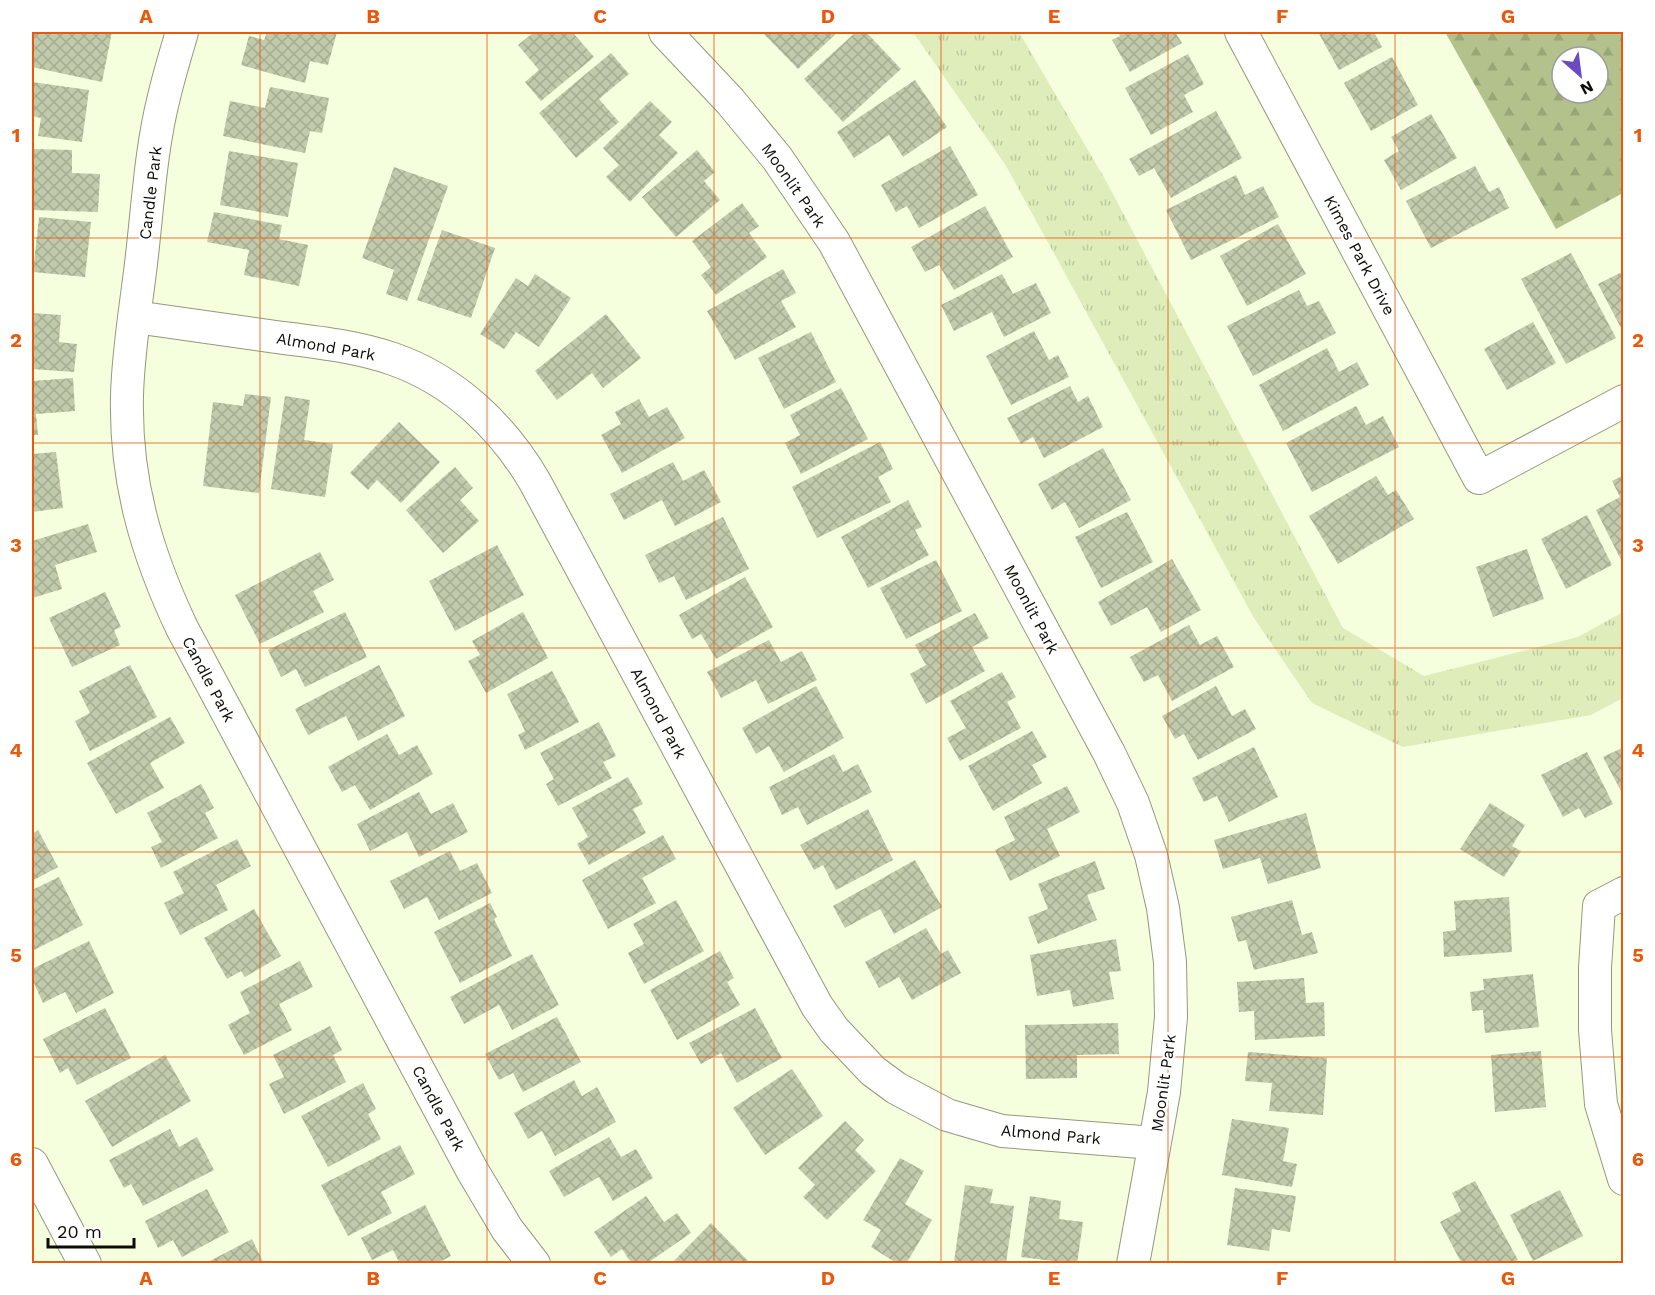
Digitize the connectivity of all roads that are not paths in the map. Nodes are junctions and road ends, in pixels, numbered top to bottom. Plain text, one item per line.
1 (182, 32) edge
2 (665, 32) edge
3 (1241, 32) edge
4 (135, 317) junction
5 (1623, 401) edge
6 (1623, 893) edge
7 (1154, 1143) junction
8 (32, 1164) edge
9 (1623, 1179) edge
10 (85, 1263) edge
11 (534, 1263) edge
12 (1133, 1263) edge

1 - 4 street, Candle Park
2 - 7 street, Moonlit Park
3 - 5 street, Kimes Park Drive
4 - 7 street, Almond Park
4 - 11 street, Candle Park
6 - 9 street
7 - 12 street, Moonlit Park
8 - 10 street

